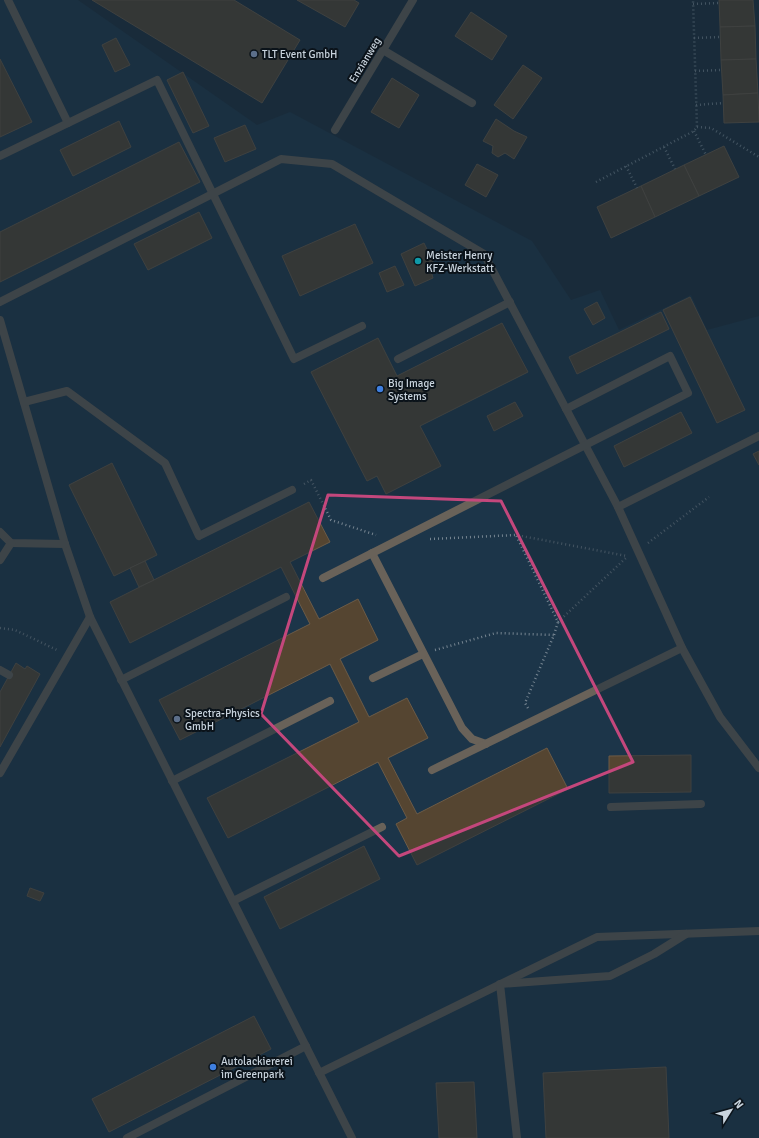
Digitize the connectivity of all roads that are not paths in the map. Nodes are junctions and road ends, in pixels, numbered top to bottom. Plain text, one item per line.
1 (8, 0) edge
2 (413, 0) edge
3 (383, 50) junction
4 (472, 103) dead end
5 (68, 123) junction
6 (335, 130) dead end
7 (0, 156) edge
8 (213, 193) junction
9 (0, 302) edge
10 (510, 302) junction
11 (0, 320) edge
12 (362, 326) dead end
13 (398, 359) dead end
14 (24, 402) junction
15 (566, 409) junction
16 (759, 436) edge
17 (586, 445) junction
18 (292, 490) dead end
19 (618, 507) junction
20 (0, 532) edge
21 (10, 542) junction
22 (65, 544) junction
23 (372, 553) junction
24 (0, 560) edge
25 (323, 578) dead end
26 (286, 597) dead end
27 (90, 617) junction
28 (682, 648) junction
29 (423, 654) junction
30 (0, 670) edge
31 (9, 675) dead end
32 (373, 678) dead end
33 (121, 680) junction
34 (330, 701) dead end
35 (486, 744) junction
36 (759, 768) edge
37 (432, 770) dead end
38 (0, 774) edge
39 (172, 781) junction
40 (701, 804) dead end
41 (611, 807) dead end
42 (382, 827) dead end
43 (233, 901) junction
44 (759, 931) edge
45 (686, 934) junction
46 (500, 984) junction
47 (306, 1046) junction
48 (319, 1073) junction
49 (128, 1138) edge
50 (352, 1138) edge
51 (517, 1138) edge

1 - 5 street
2 - 3 street, Enzianweg
3 - 4 street
3 - 6 street, Enzianweg
5 - 7 street
5 - 8 street
8 - 9 street
8 - 10 street
8 - 12 street
10 - 13 street
10 - 15 street
11 - 14 street
14 - 18 street
14 - 22 street
15 - 17 street
15 - 17 street
16 - 19 street
17 - 19 street
17 - 23 street
19 - 28 street
20 - 21 street
21 - 22 street
21 - 24 street
22 - 27 street
23 - 25 street
23 - 29 street
26 - 33 street
27 - 33 street
27 - 38 street
28 - 35 street
28 - 36 street
29 - 32 street
29 - 35 street
30 - 31 street
33 - 39 street
34 - 39 street
35 - 37 street
39 - 43 street
40 - 41 street
42 - 43 street
43 - 47 street
44 - 45 street
45 - 46 street
45 - 46 street
46 - 48 street
46 - 51 street
47 - 48 street
47 - 49 street
48 - 50 street

